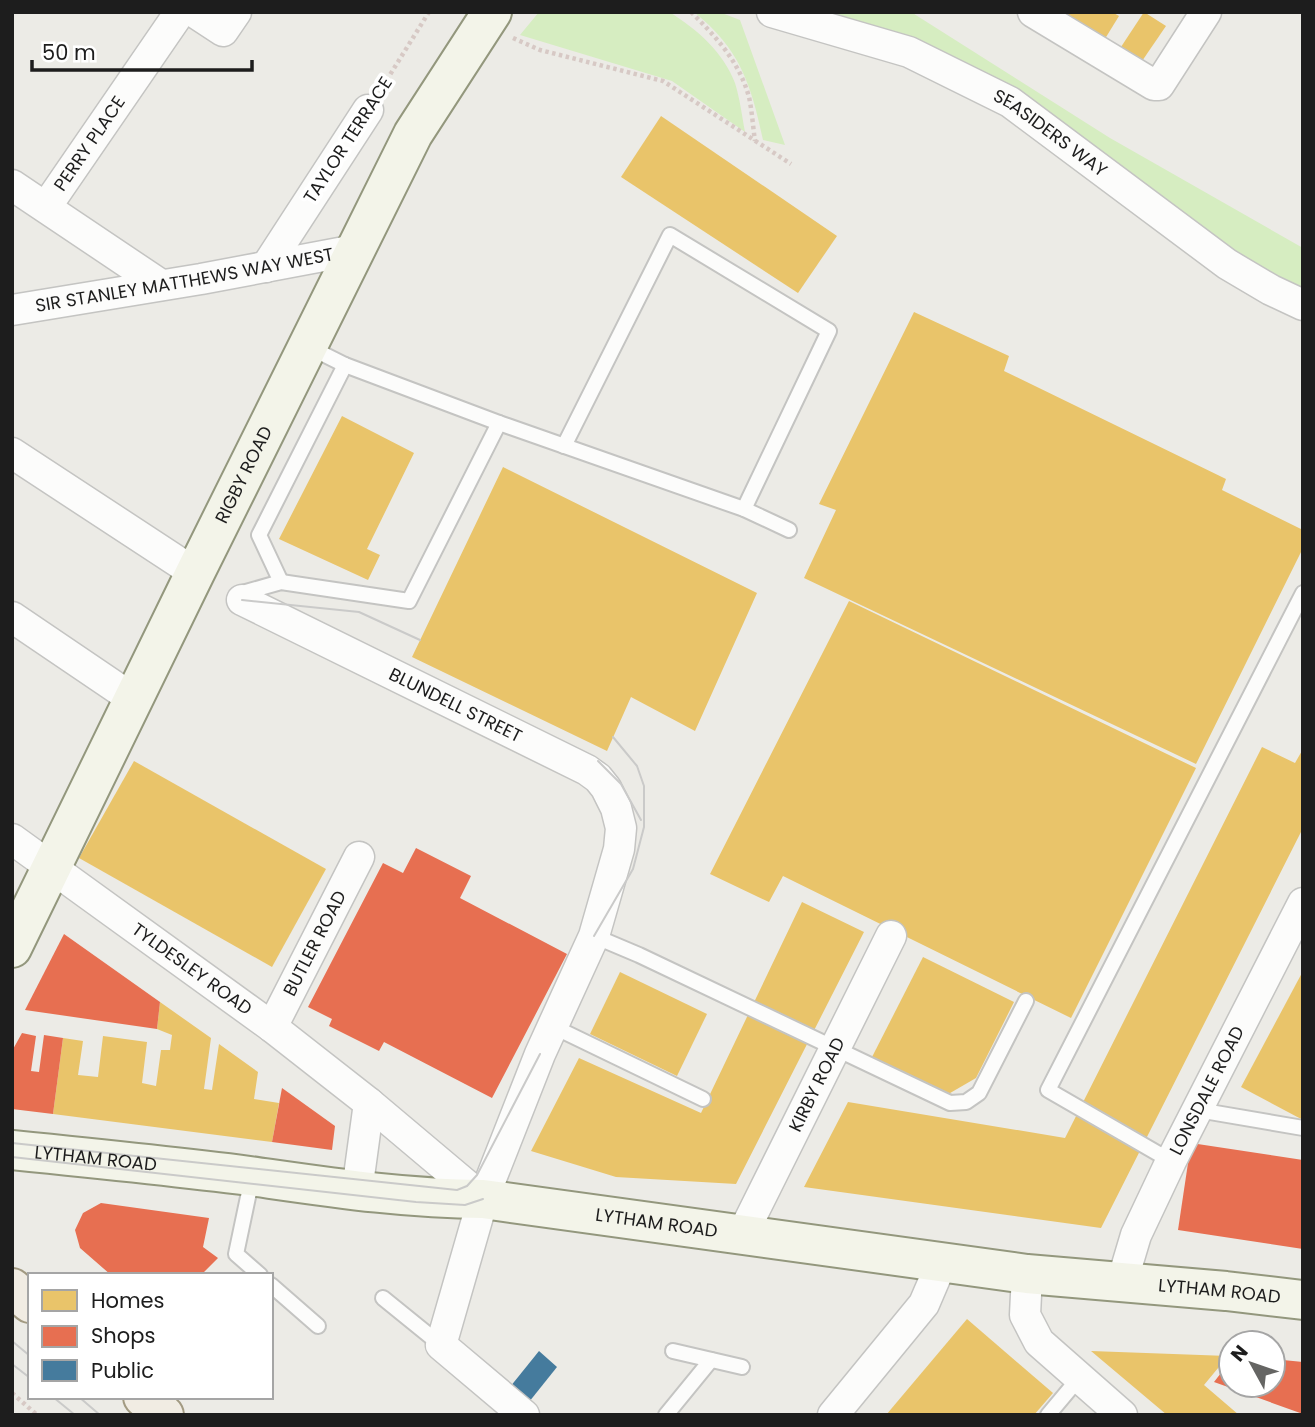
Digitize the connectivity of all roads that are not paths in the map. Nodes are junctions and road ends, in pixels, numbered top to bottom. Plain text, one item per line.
1 (180, 12) edge
2 (194, 12) edge
3 (236, 12) edge
4 (772, 12) edge
5 (1033, 12) edge
6 (1206, 12) edge
7 (488, 19) edge
8 (368, 110) road end
9 (12, 185) edge
10 (46, 207) junction
11 (355, 250) junction
12 (266, 267) junction
13 (161, 285) junction
14 (1303, 305) edge
15 (12, 310) edge
16 (308, 347) junction
17 (345, 365) junction
18 (499, 424) junction
19 (564, 446) junction
20 (12, 453) edge
21 (744, 509) junction
22 (789, 530) dead end
23 (195, 573) junction
24 (281, 582) junction
25 (1303, 593) edge
26 (238, 598) joint
27 (12, 617) edge
28 (133, 699) junction
29 (12, 839) edge
30 (359, 858) dead end
31 (51, 867) junction
32 (1303, 903) edge
33 (594, 936) junction
34 (891, 936) dead end
35 (12, 948) edge
36 (1026, 1001) dead end
37 (552, 1026) junction
38 (272, 1027) junction
39 (835, 1048) junction
40 (703, 1099) dead end
41 (369, 1103) junction
42 (1198, 1110) junction
43 (1303, 1128) edge
44 (12, 1150) edge
45 (1171, 1160) junction
46 (252, 1177) junction
47 (357, 1192) junction
48 (483, 1199) junction
49 (742, 1235) junction
50 (942, 1262) junction
51 (258, 1273) edge
52 (1027, 1274) junction
53 (1122, 1282) junction
54 (273, 1287) edge
55 (12, 1288) edge
56 (383, 1298) dead end
57 (1303, 1300) edge
58 (28, 1301) edge
59 (318, 1326) dead end
60 (441, 1345) junction
61 (673, 1351) dead end
62 (711, 1360) junction
63 (742, 1367) dead end
64 (1079, 1378) junction
65 (145, 1399) edge
66 (164, 1415) edge
67 (524, 1415) edge
68 (666, 1415) edge
69 (833, 1415) edge
70 (1048, 1415) edge
71 (1122, 1415) edge

1 - 10 street, PERRY PLACE
2 - 3 street
4 - 14 street, SEASIDERS WAY
5 - 6 street
7 - 11 main road, RIGBY ROAD
8 - 12 street, TAYLOR TERRACE
9 - 10 street
10 - 13 street
11 - 12 street, SIR STANLEY MATTHEWS WAY WEST
11 - 16 main road, RIGBY ROAD
12 - 13 street, SIR STANLEY MATTHEWS WAY WEST
13 - 15 street, SIR STANLEY MATTHEWS WAY WEST
16 - 17 lane
16 - 23 main road, RIGBY ROAD
17 - 18 lane
17 - 24 lane
18 - 19 lane
18 - 24 lane
19 - 21 lane
19 - 21 lane
20 - 23 street
21 - 22 lane
23 - 28 main road, RIGBY ROAD
24 - 26 lane
25 - 45 lane
26 - 33 street, BLUNDELL STREET
27 - 28 street
28 - 31 main road, RIGBY ROAD
29 - 31 street, TYLDESLEY ROAD
30 - 38 street, BUTLER ROAD
31 - 35 main road, RIGBY ROAD
31 - 38 street, TYLDESLEY ROAD
32 - 42 street, LONSDALE ROAD
33 - 37 street, BLUNDELL STREET
33 - 39 lane
34 - 39 street, KIRBY ROAD
36 - 39 lane
37 - 40 lane
37 - 48 street, BLUNDELL STREET
38 - 41 street, TYLDESLEY ROAD
39 - 49 street, KIRBY ROAD
41 - 47 street
41 - 48 street, TYLDESLEY ROAD
42 - 43 lane
42 - 45 street, LONSDALE ROAD
44 - 46 main road, LYTHAM ROAD
45 - 53 street, LONSDALE ROAD
46 - 47 main road, LYTHAM ROAD
46 - 51 lane
47 - 48 main road, LYTHAM ROAD
48 - 49 main road, LYTHAM ROAD
48 - 60 street, BLUNDELL STREET
49 - 50 main road, LYTHAM ROAD
50 - 52 main road, LYTHAM ROAD
50 - 69 street
52 - 53 main road, LYTHAM ROAD
52 - 64 street
53 - 57 main road, LYTHAM ROAD
54 - 59 lane
55 - 58 main road
56 - 60 lane
60 - 67 street
61 - 62 lane
62 - 63 lane
62 - 68 lane
64 - 70 lane
64 - 71 street
65 - 66 main road

